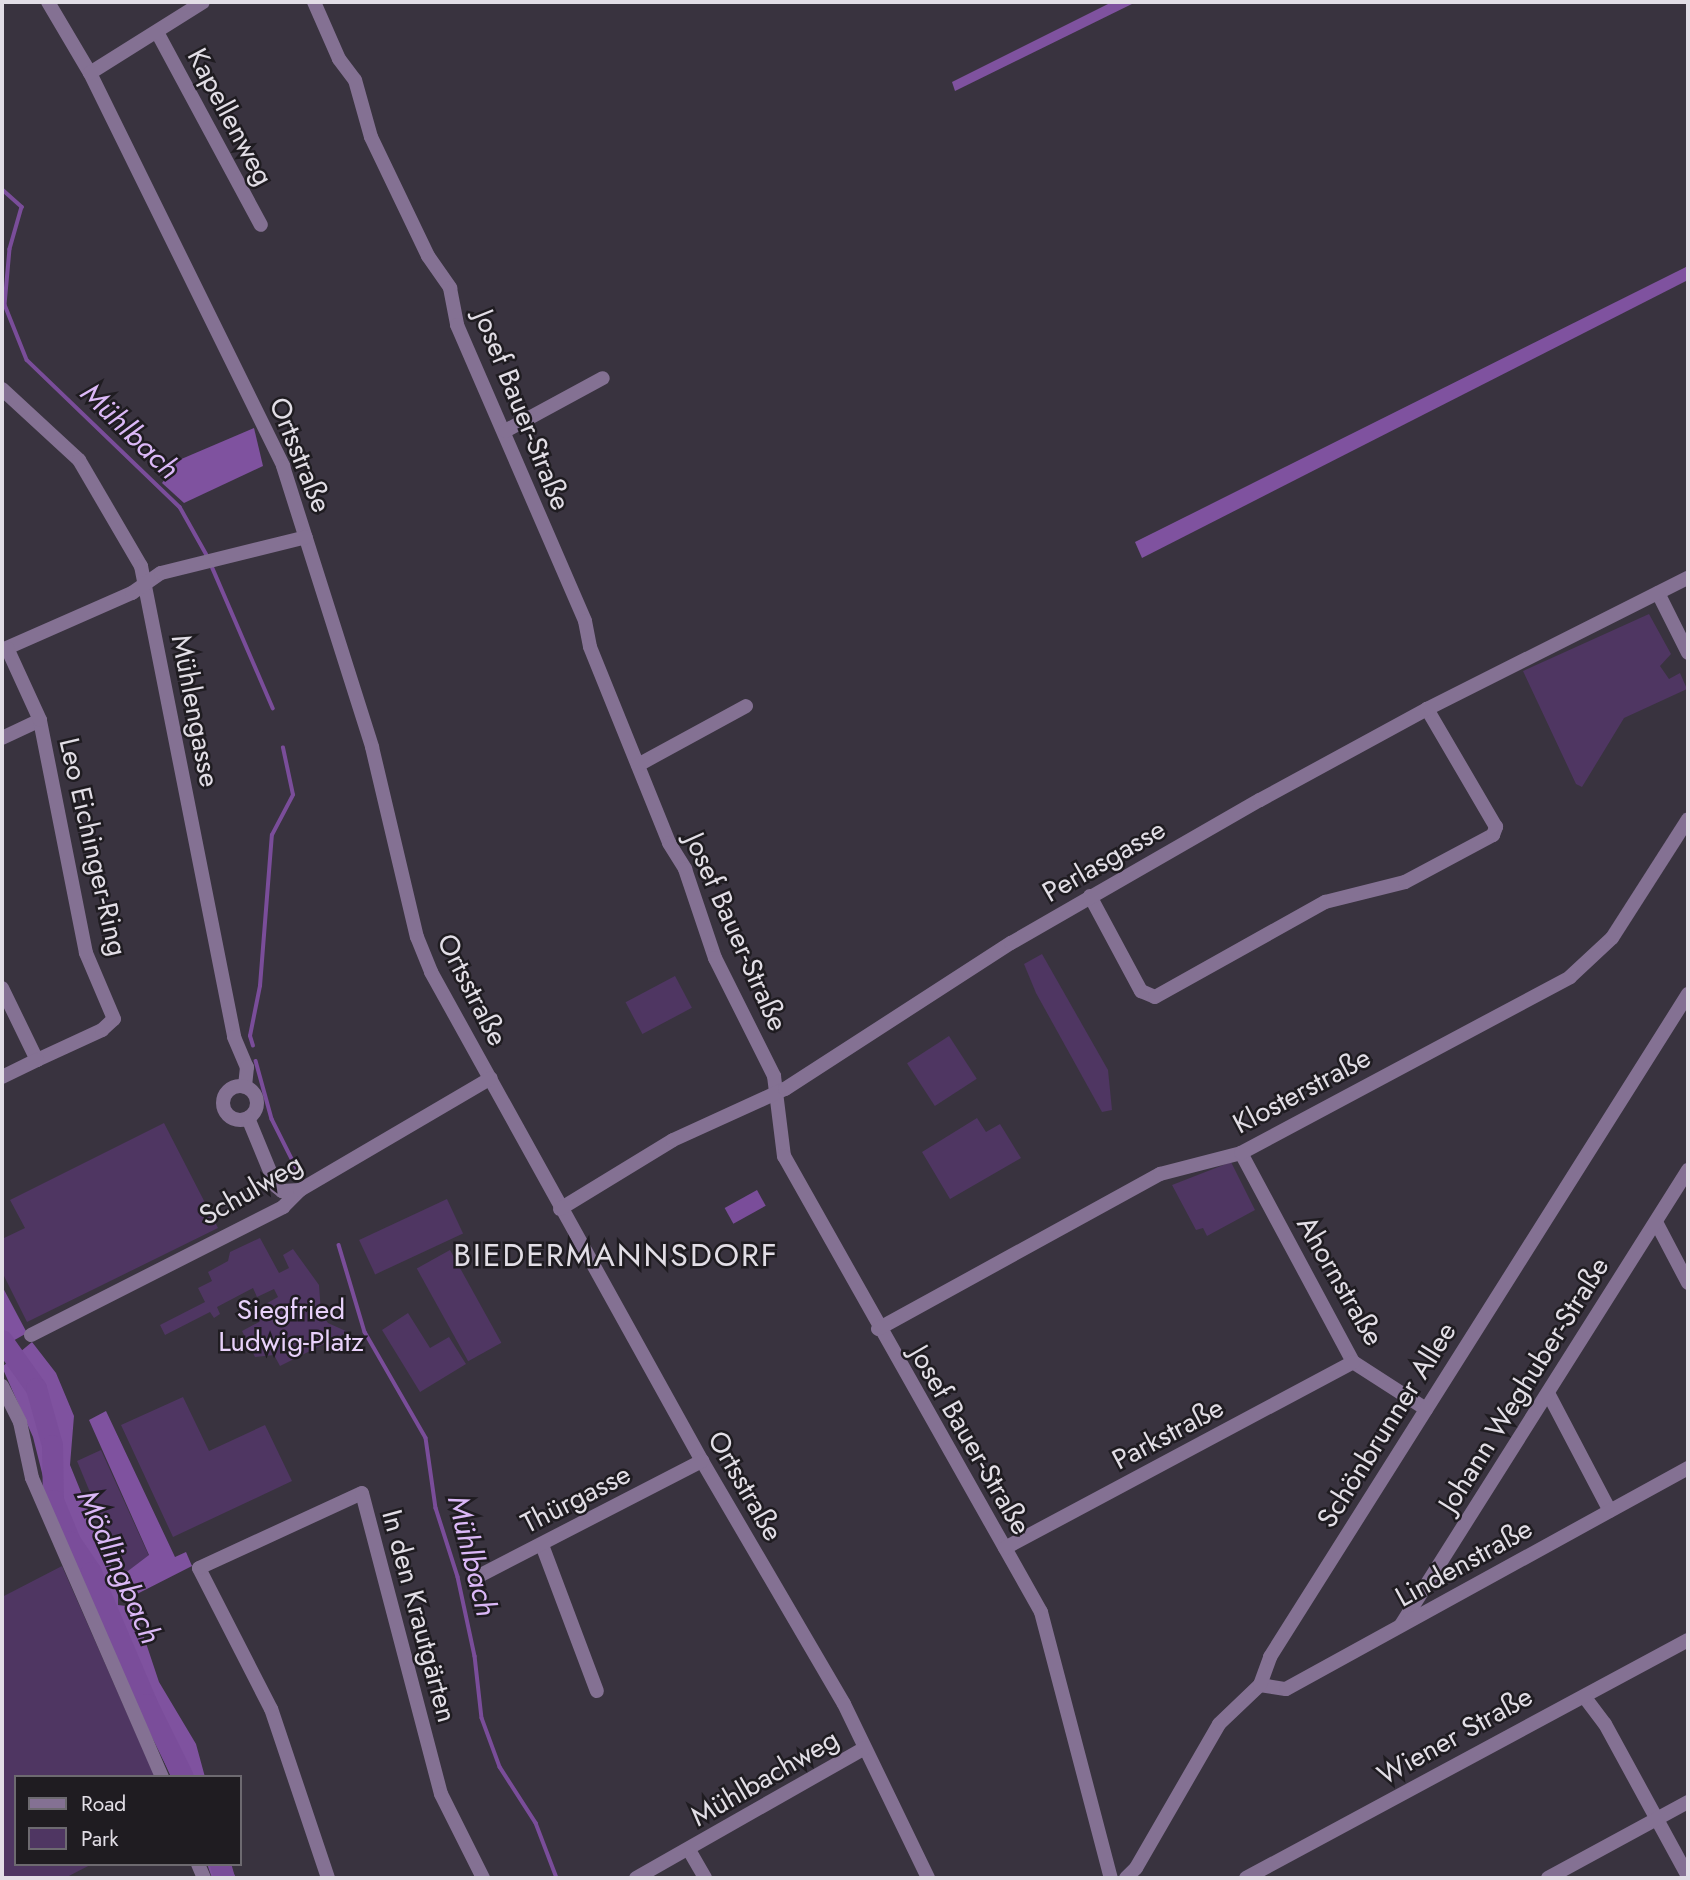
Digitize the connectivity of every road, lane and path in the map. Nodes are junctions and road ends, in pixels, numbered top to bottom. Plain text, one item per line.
1 (48, 2) edge
2 (203, 2) edge
3 (314, 2) edge
4 (157, 32) junction
5 (90, 73) junction
6 (261, 225) dead end
7 (603, 378) dead end
8 (2, 389) edge
9 (505, 431) junction
10 (306, 537) junction
11 (1688, 578) edge
12 (145, 585) junction
13 (1658, 593) junction
14 (5, 649) edge
15 (1688, 653) edge
16 (746, 706) dead end
17 (1427, 709) junction
18 (40, 720) junction
19 (2, 738) edge
20 (638, 765) junction
21 (1688, 819) edge
22 (1090, 896) junction
23 (2, 988) edge
24 (1688, 994) edge
25 (37, 1060) junction
26 (2, 1077) edge
27 (491, 1078) junction
28 (245, 1087) junction
29 (777, 1093) junction
30 (248, 1118) junction
31 (1241, 1153) junction
32 (1688, 1170) edge
33 (304, 1188) junction
34 (560, 1209) junction
35 (1656, 1222) junction
36 (1688, 1283) edge
37 (878, 1329) junction
38 (31, 1335) dead end
39 (1353, 1362) junction
40 (2, 1386) edge
41 (1548, 1393) junction
42 (1426, 1409) junction
43 (702, 1461) junction
44 (1688, 1468) edge
45 (1610, 1511) junction
46 (542, 1545) junction
47 (1005, 1548) junction
48 (473, 1579) dead end
49 (1401, 1625) junction
50 (1688, 1640) edge
51 (1260, 1685) junction
52 (597, 1691) dead end
53 (1586, 1699) junction
54 (865, 1748) junction
55 (161, 1775) edge
56 (1688, 1802) edge
57 (1657, 1819) junction
58 (689, 1850) junction
59 (1688, 1876) edge
60 (328, 1878) edge
61 (483, 1878) edge
62 (636, 1878) edge
63 (705, 1878) edge
64 (928, 1878) edge
65 (1111, 1878) edge
66 (1126, 1878) edge
67 (1246, 1878) edge
68 (1548, 1878) edge

1 - 5 street, Ortsstraße
2 - 4 street
3 - 9 street, Josef Bauer-Straße
4 - 5 street
4 - 6 street, Kapellenweg
5 - 10 street, Ortsstraße
7 - 9 street
8 - 12 street, Mühlengasse
9 - 20 street, Josef Bauer-Straße
10 - 12 street
10 - 27 street, Ortsstraße
11 - 13 street, Perlasgasse
12 - 14 street
12 - 28 street, Mühlengasse
13 - 15 street
13 - 17 street, Perlasgasse
14 - 18 street
16 - 20 street
17 - 22 street, Perlasgasse
17 - 22 street
18 - 19 street, Leo Eichinger-Ring
18 - 25 street, Leo Eichinger-Ring
20 - 29 street, Josef Bauer-Straße
21 - 31 street, Klosterstraße
22 - 29 street, Perlasgasse
23 - 25 street
24 - 42 street, Schönbrunner Allee
25 - 26 street, Leo Eichinger-Ring
27 - 33 street, Schulweg
27 - 34 street, Ortsstraße
28 - 30 street, Mühlengasse
28 - 30 street
29 - 34 street, Perlasgasse
29 - 37 street, Josef Bauer-Straße
30 - 33 street, Mühlengasse
31 - 37 street, Klosterstraße
31 - 39 street, Ahornstraße
32 - 35 street, Johann Weghuber-Straße
33 - 38 street, Schulweg
34 - 43 street, Ortsstraße
35 - 36 street
35 - 41 street, Johann Weghuber-Straße
37 - 47 street, Josef Bauer-Straße
39 - 42 street, Ahornstraße
39 - 47 street, Parkstraße
40 - 55 street
41 - 45 street
41 - 49 street, Johann Weghuber-Straße
42 - 51 street, Schönbrunner Allee
43 - 46 street, Thürgasse
43 - 54 street, Ortsstraße
44 - 45 street, Lindenstraße
45 - 49 street, Lindenstraße
46 - 48 street, Thürgasse
46 - 52 street
47 - 65 street, Josef Bauer-Straße
49 - 51 street, Lindenstraße
50 - 53 street, Wiener Straße
51 - 66 street, Schönbrunner Allee
53 - 57 street
53 - 67 street, Wiener Straße
54 - 58 street, Mühlbachweg
54 - 64 street, Ortsstraße
56 - 57 street
57 - 59 street
57 - 68 street
58 - 62 street, Mühlbachweg
58 - 63 street, Mühlbachweg
60 - 61 street, In den Krautgärten

